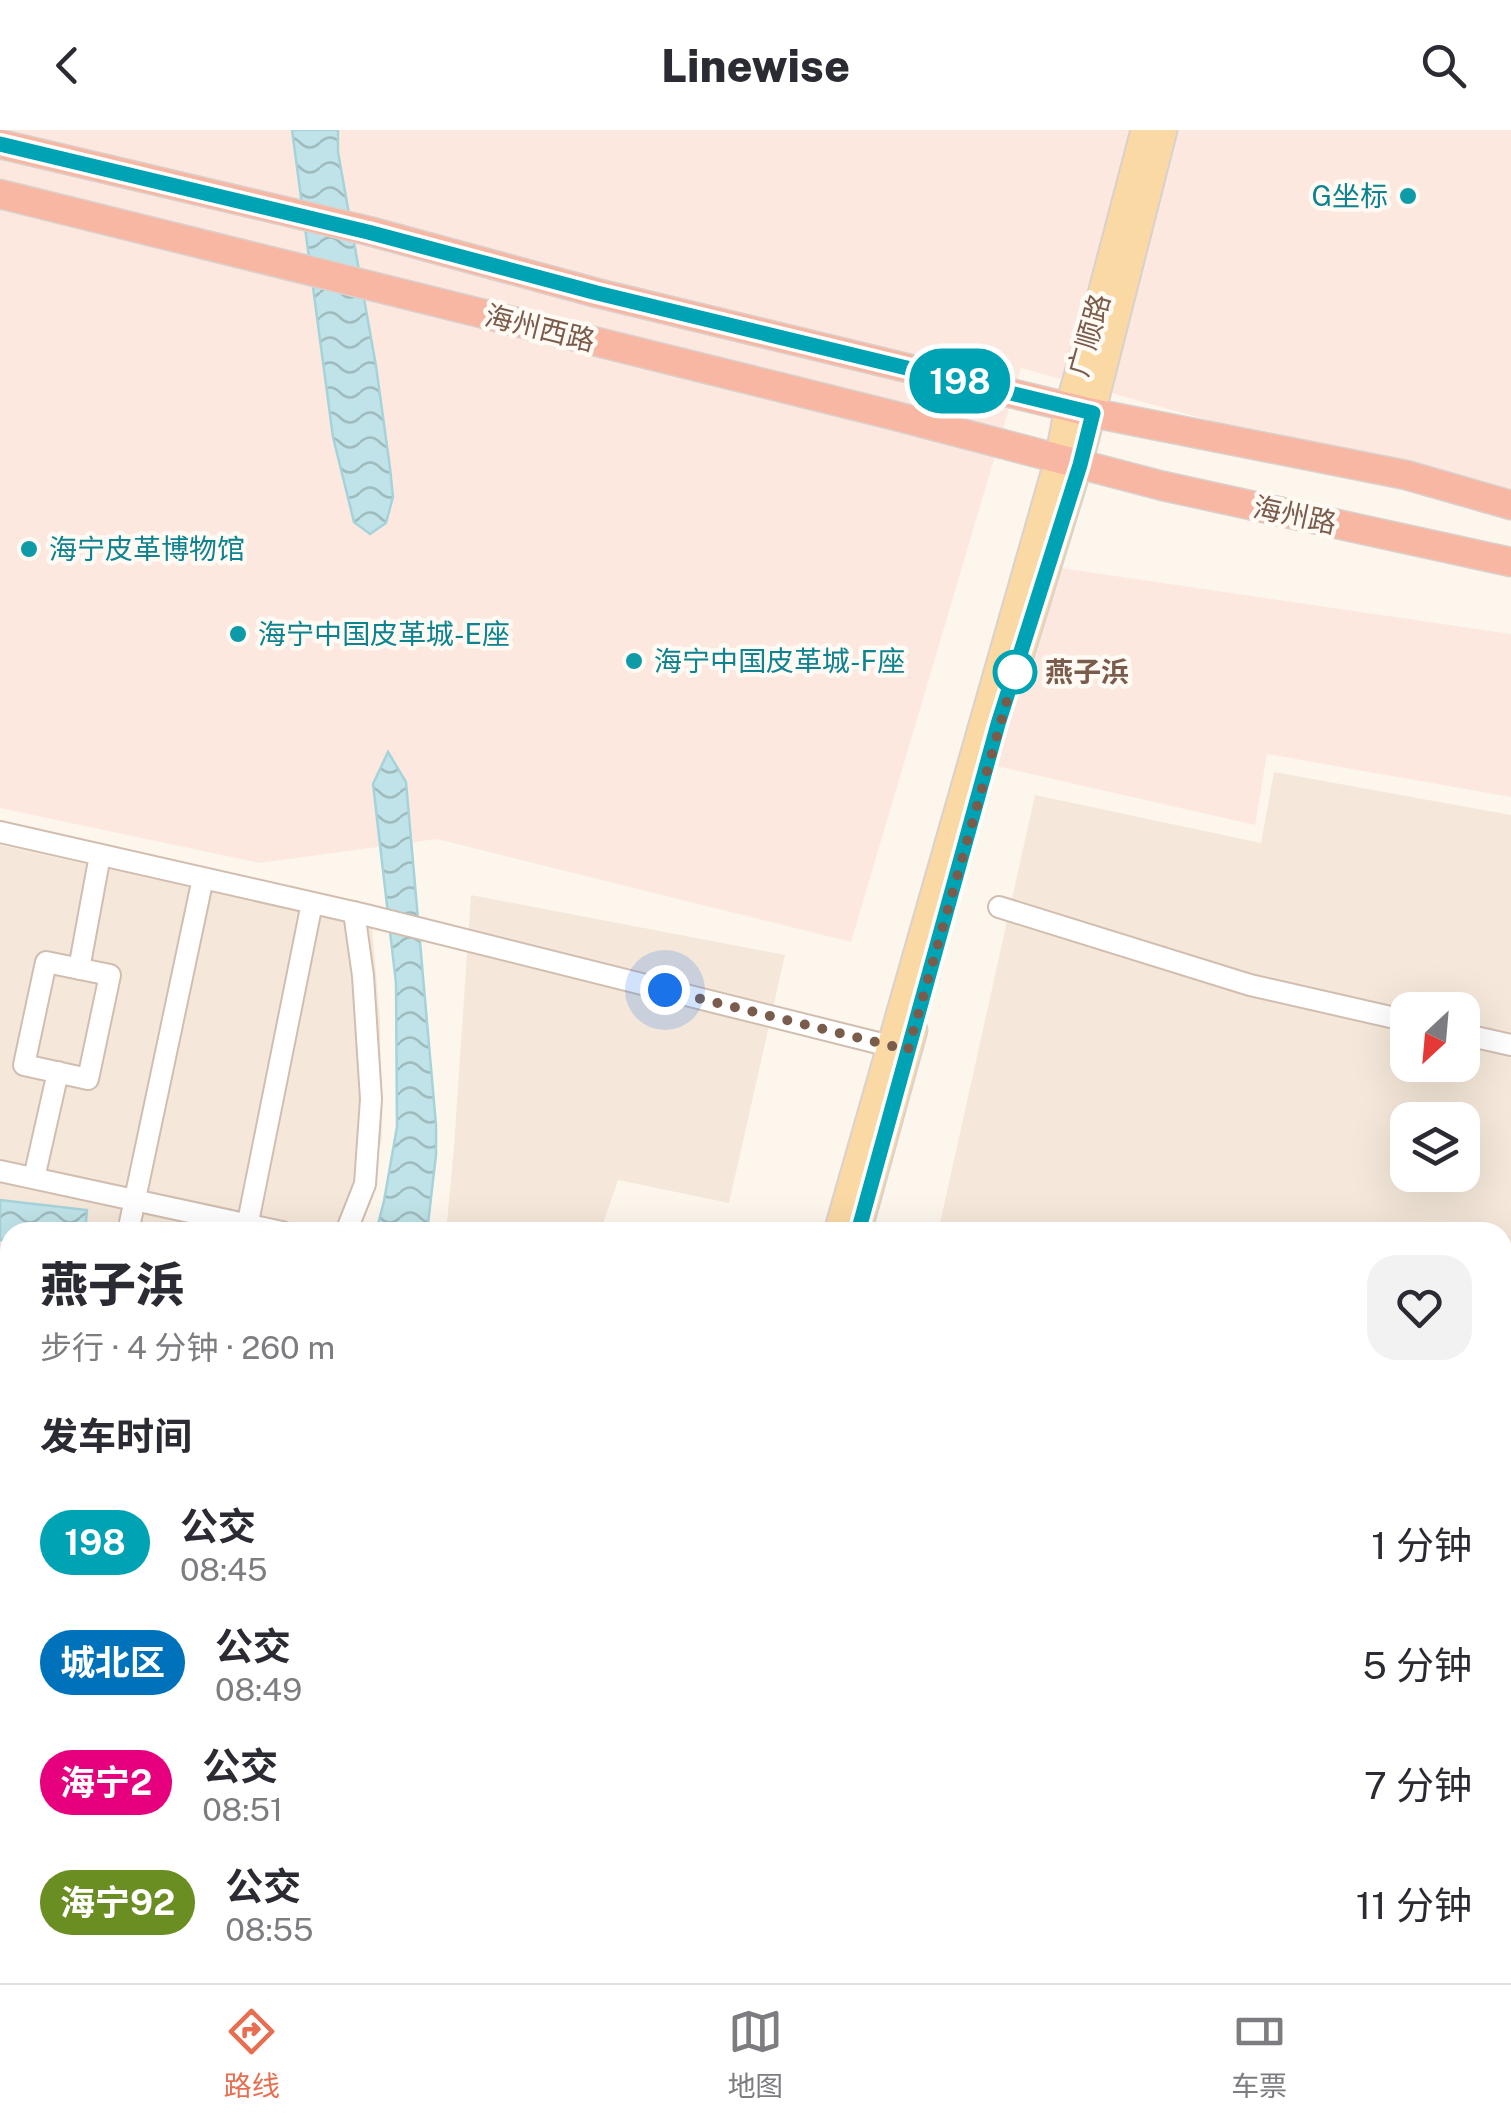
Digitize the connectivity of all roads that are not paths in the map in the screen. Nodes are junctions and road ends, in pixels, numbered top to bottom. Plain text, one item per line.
1 (1144, 130) edge
2 (1164, 130) edge
3 (0, 144) edge
4 (0, 194) edge
5 (1081, 410) junction
6 (1068, 462) junction
7 (1511, 505) edge
8 (1511, 562) edge
9 (0, 832) edge
10 (100, 854) junction
11 (203, 878) junction
12 (312, 903) junction
13 (1000, 907) dead end
14 (360, 914) junction
15 (78, 968) junction
16 (1390, 1017) edge
17 (1480, 1038) edge
18 (1511, 1045) edge
19 (900, 1049) junction
20 (58, 1072) junction
21 (0, 1171) edge
22 (34, 1178) junction
23 (134, 1200) junction
24 (130, 1222) edge
25 (219, 1222) edge
26 (247, 1222) edge
27 (350, 1222) edge
28 (840, 1222) edge
29 (860, 1222) edge

1 - 5 main road, 广顺路
2 - 5 main road, 广顺路
3 - 5 highway, 海州西路
4 - 6 highway, 海州西路
5 - 6 main road, 广顺路
5 - 7 highway
6 - 8 highway, 海州路
6 - 19 main road, 广顺路
9 - 10 street
10 - 11 street
10 - 15 street
11 - 12 street
11 - 23 street
12 - 14 street
12 - 26 street
13 - 16 street
14 - 19 street
14 - 27 street
15 - 20 street
15 - 20 street
17 - 18 street
19 - 28 main road, 广顺路
19 - 29 main road, 广顺路
20 - 22 street
21 - 22 street
22 - 23 street
23 - 24 street
23 - 25 street

